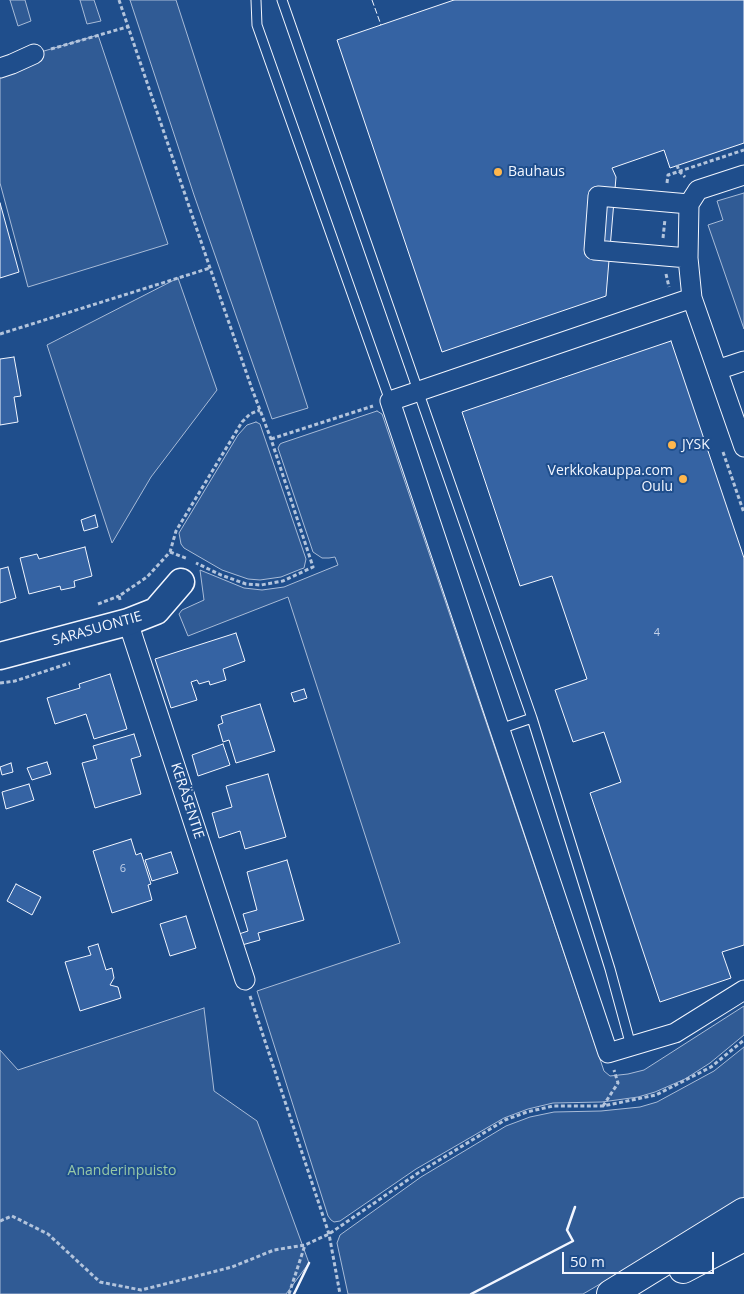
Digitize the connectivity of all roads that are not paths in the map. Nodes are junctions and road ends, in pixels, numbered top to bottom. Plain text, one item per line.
1 (256, 0) edge
2 (282, 0) edge
3 (34, 54) road end
4 (0, 68) edge
5 (744, 174) edge
6 (689, 204) junction
7 (688, 258) junction
8 (692, 298) junction
9 (744, 361) edge
10 (717, 370) junction
11 (418, 391) junction
12 (390, 401) junction
13 (744, 447) edge
14 (181, 582) dead end
15 (128, 622) junction
16 (0, 656) edge
17 (532, 718) junction
18 (500, 729) junction
19 (245, 980) road end
20 (744, 990) edge
21 (632, 1046) junction
22 (744, 1212) edge
23 (744, 1238) edge
24 (611, 1294) edge
25 (636, 1294) edge

1 - 12 lane
2 - 11 lane
3 - 4 street
5 - 6 street
6 - 7 street
6 - 7 street
7 - 8 street
8 - 10 street
8 - 11 street
9 - 10 street
10 - 13 street
11 - 12 street
11 - 17 lane
12 - 18 street
14 - 15 street, SARASUONTIE
15 - 16 street, SARASUONTIE
15 - 19 street, KERÄSENTIE
17 - 18 lane
17 - 21 lane
18 - 21 street
20 - 21 street
22 - 24 highway
23 - 25 highway

